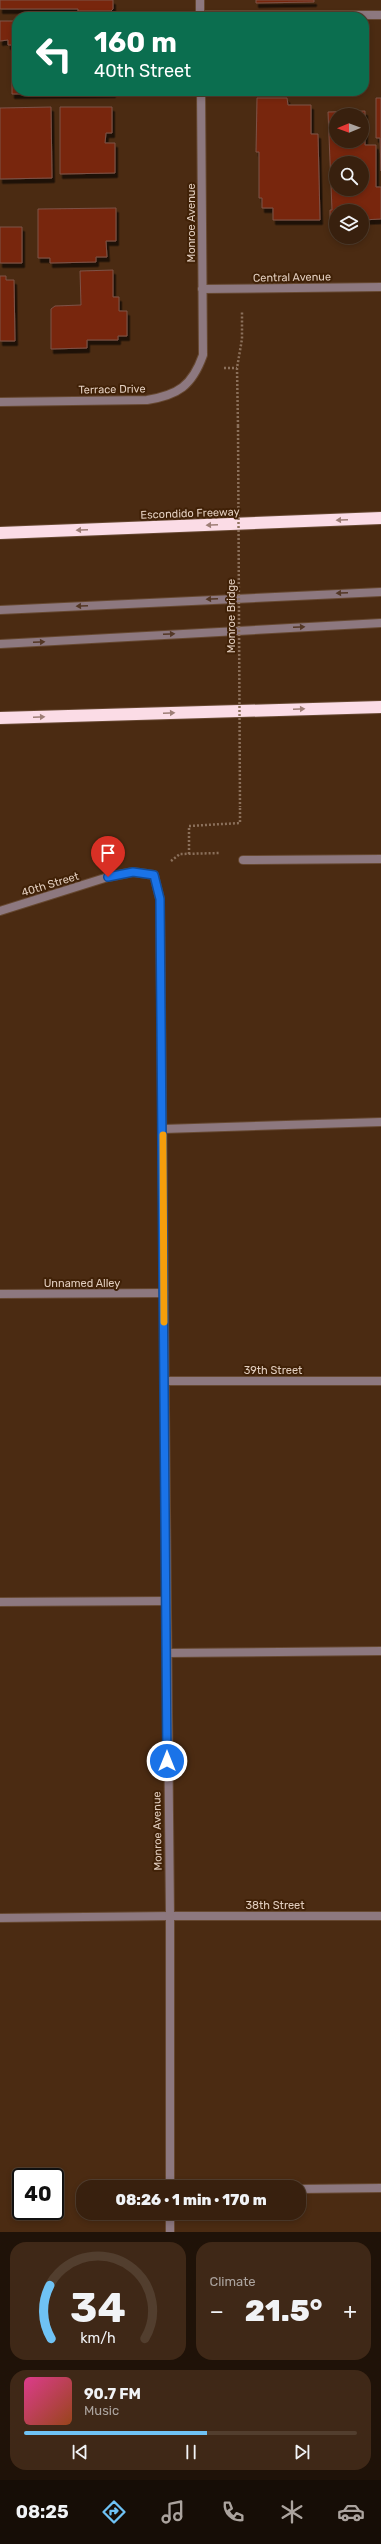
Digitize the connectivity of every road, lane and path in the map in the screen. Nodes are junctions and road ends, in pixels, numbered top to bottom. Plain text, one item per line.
1 (200, 0) edge
2 (200, 12) edge
3 (369, 14) edge
4 (381, 14) edge
5 (200, 96) edge
6 (381, 287) edge
7 (202, 289) junction
8 (242, 339) dead end
9 (203, 355) joint
10 (229, 368) dead end
11 (237, 368) junction
12 (0, 402) edge
13 (381, 518) edge
14 (0, 534) edge
15 (381, 592) edge
16 (0, 610) edge
17 (381, 623) edge
18 (0, 644) edge
19 (381, 707) edge
20 (0, 718) edge
21 (189, 854) junction
22 (381, 859) edge
23 (243, 860) joint
24 (154, 875) junction
25 (0, 911) edge
26 (381, 1122) edge
27 (163, 1129) junction
28 (164, 1293) junction
29 (0, 1294) edge
30 (165, 1381) junction
31 (381, 1381) edge
32 (166, 1601) junction
33 (0, 1602) edge
34 (381, 1651) edge
35 (167, 1653) junction
36 (170, 1916) junction
37 (381, 1916) edge
38 (0, 1918) edge
39 (170, 2180) edge
40 (381, 2188) edge
41 (306, 2189) edge
42 (170, 2220) edge
43 (170, 2232) edge

1 - 2 street
3 - 4 street
5 - 7 street, Monroe Avenue
6 - 7 street, Central Avenue
7 - 9 street, Monroe Avenue
8 - 11 path, Monroe Bridge
9 - 12 street, Terrace Drive
10 - 11 path
11 - 21 path, Monroe Bridge, bridge
13 -> 14 highway, Escondido Freeway
15 -> 16 street
18 -> 17 street
20 -> 19 highway
21 - 23 path
21 - 24 path
22 - 23 street
24 - 25 street, 40th Street
24 - 27 street, Monroe Avenue
26 - 27 street
27 - 28 street, Monroe Avenue
28 - 29 street, Unnamed Alley
28 - 30 street, Monroe Avenue
30 - 31 street, 39th Street
30 - 32 street, Monroe Avenue
32 - 33 street
32 - 35 street, Monroe Avenue
34 - 35 street
35 - 36 street, Monroe Avenue
36 - 37 street, 38th Street
36 - 38 street, 38th Street
36 - 39 street, Monroe Avenue
40 - 41 street
42 - 43 street

